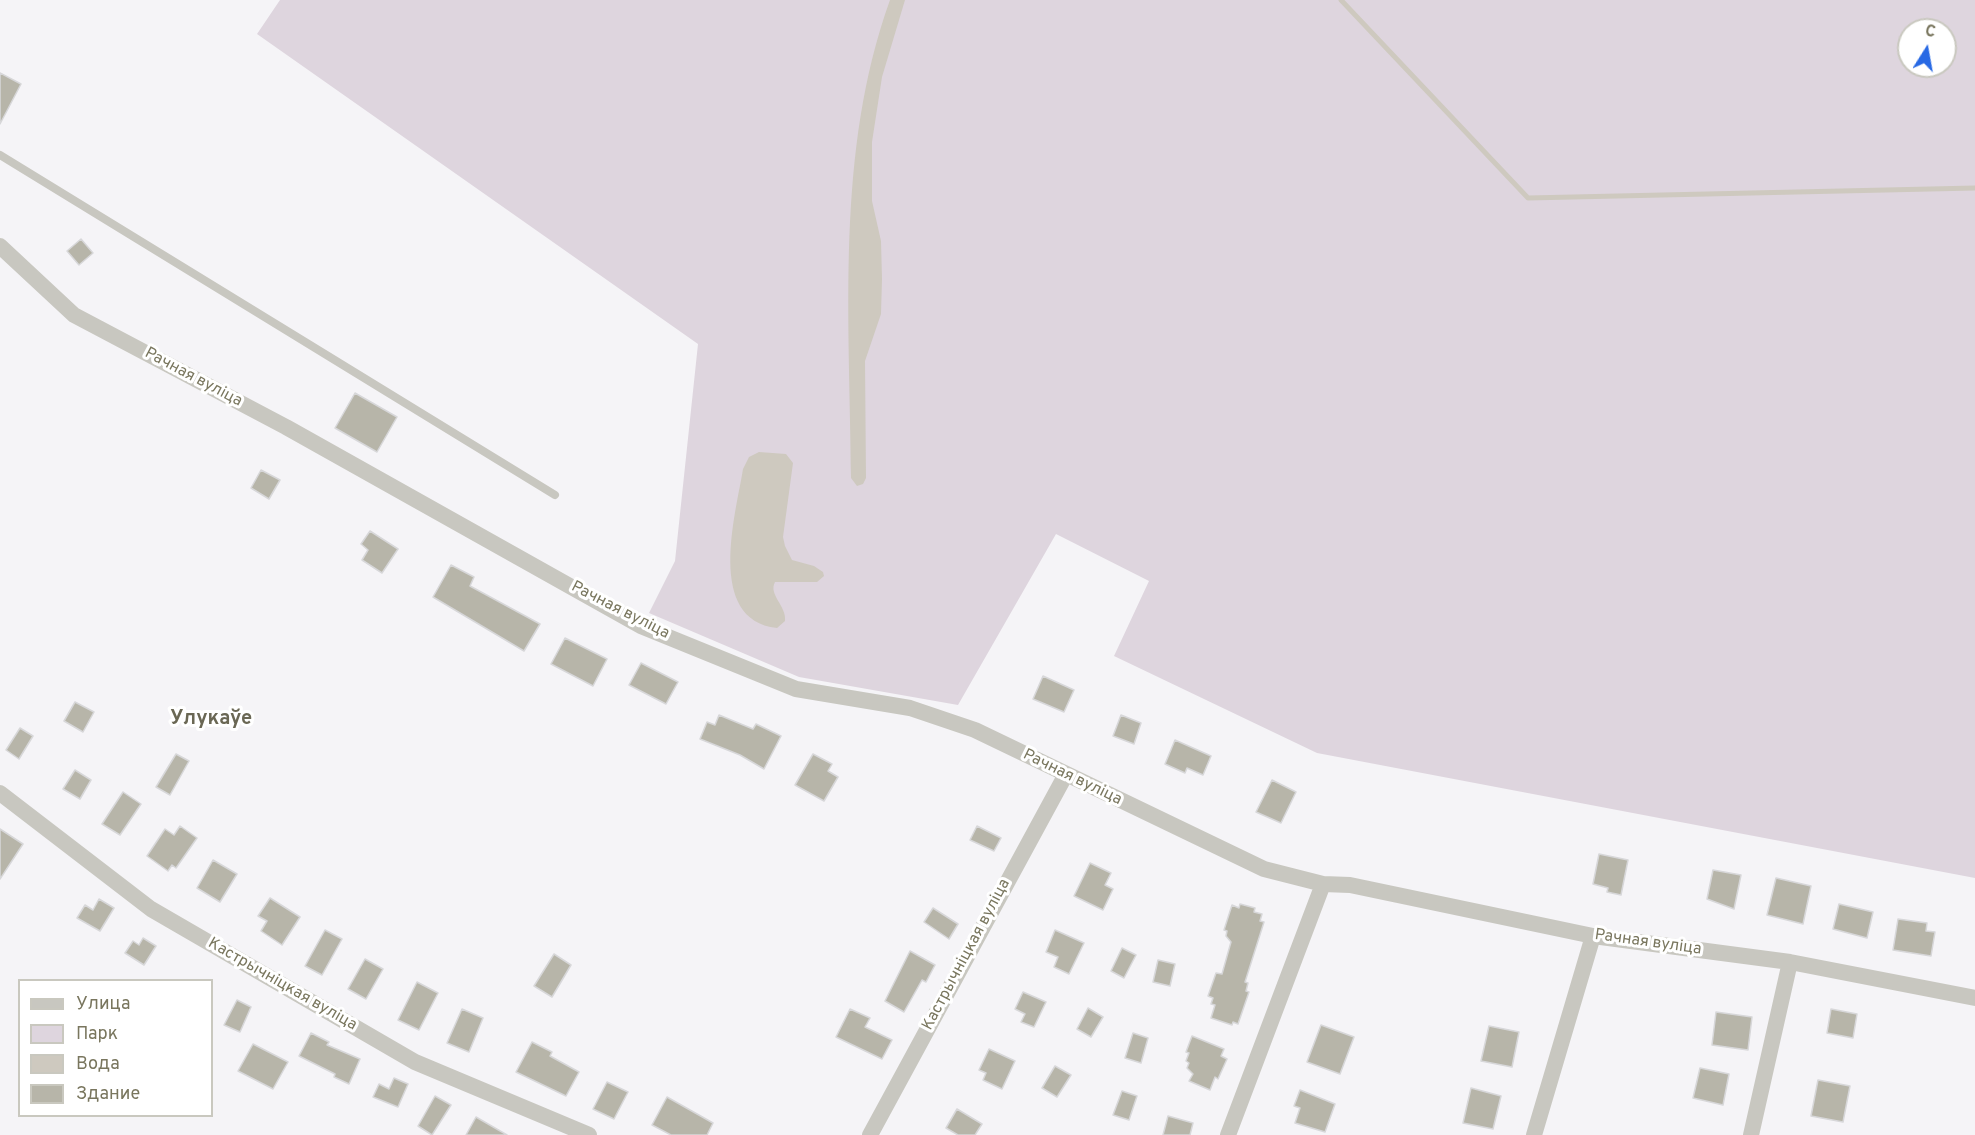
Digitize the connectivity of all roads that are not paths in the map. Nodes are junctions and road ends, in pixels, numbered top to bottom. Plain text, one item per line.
1 (0, 154) edge
2 (0, 246) edge
3 (555, 495) dead end
4 (1065, 776) junction
5 (0, 793) edge
6 (1323, 884) junction
7 (1593, 936) junction
8 (1790, 962) junction
9 (1975, 998) edge
10 (590, 1135) edge
11 (870, 1135) edge
12 (1228, 1135) edge
13 (1534, 1135) edge
14 (1751, 1135) edge

1 - 3 lane
2 - 4 street, Рачная вуліца
4 - 6 street, Рачная вуліца
4 - 11 street, Кастрычніцкая вуліца
5 - 10 street, Кастрычніцкая вуліца
6 - 7 street, Рачная вуліца
6 - 12 street
7 - 8 street, Рачная вуліца
7 - 13 street
8 - 9 street, Рачная вуліца
8 - 14 street

